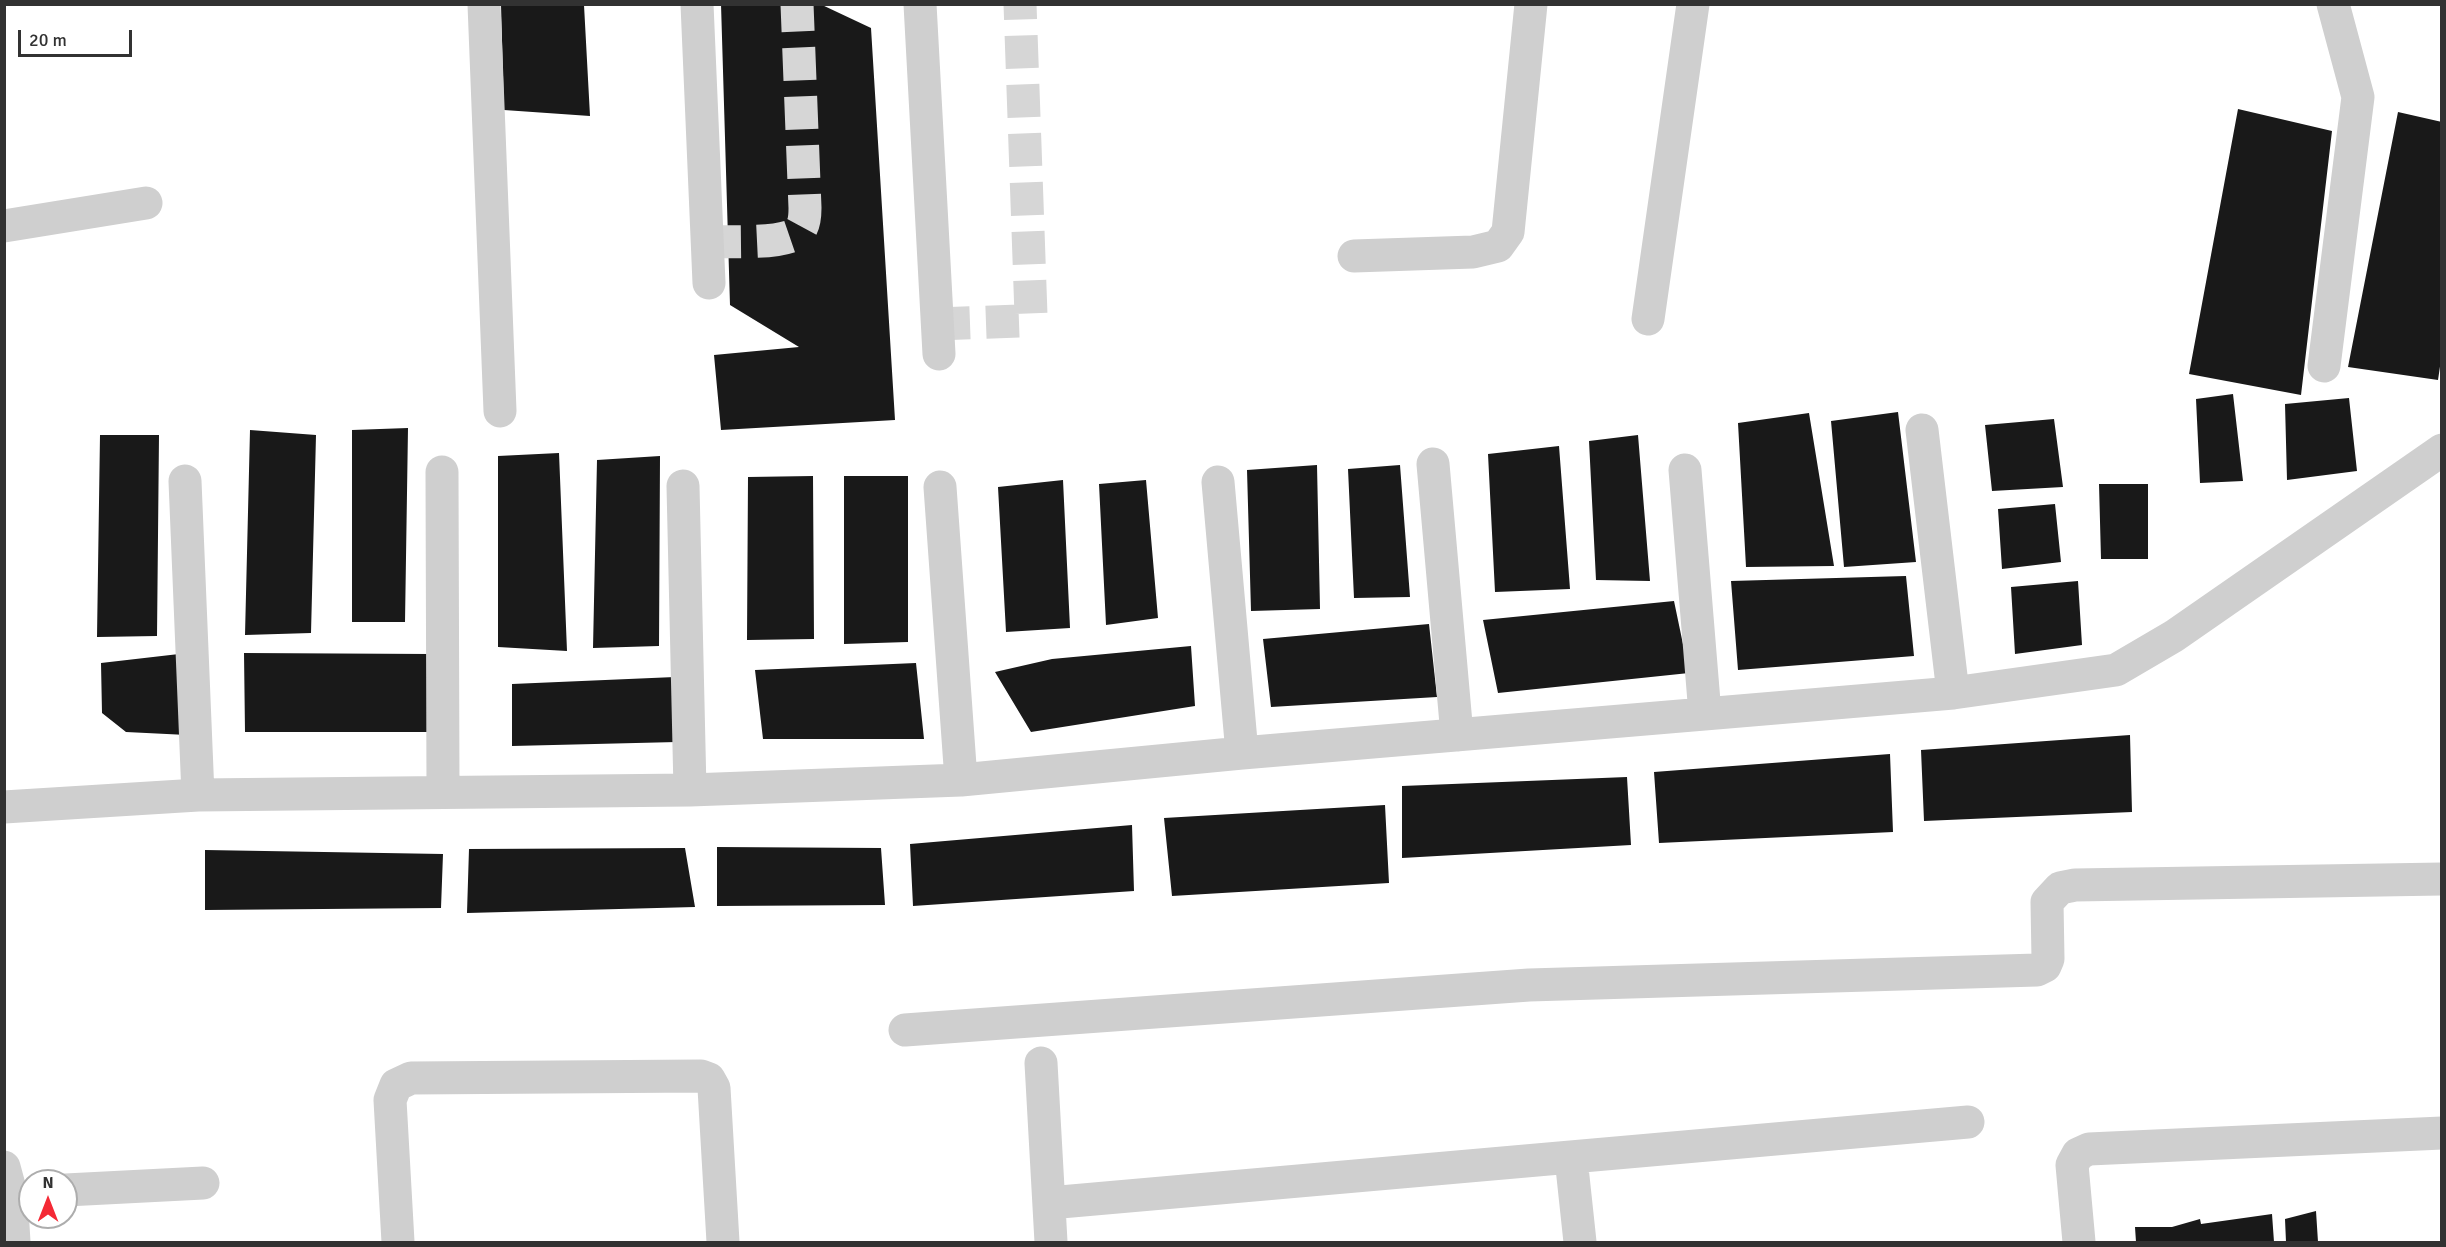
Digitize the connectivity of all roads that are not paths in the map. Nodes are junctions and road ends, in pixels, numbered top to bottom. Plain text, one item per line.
1 (484, 4) edge
2 (697, 4) edge
3 (920, 4) edge
4 (1531, 4) edge
5 (1693, 4) edge
6 (2334, 4) edge
7 (146, 202) dead end
8 (4, 226) edge
9 (1354, 256) dead end
10 (709, 283) dead end
11 (1648, 319) dead end
12 (939, 354) dead end
13 (2324, 366) dead end
14 (500, 411) dead end
15 (1922, 430) dead end
16 (2442, 450) edge
17 (1433, 464) dead end
18 (1685, 470) dead end
19 (442, 472) dead end
20 (185, 481) dead end
21 (1218, 482) dead end
22 (683, 486) dead end
23 (940, 488) dead end
24 (1953, 693) junction
25 (1705, 714) junction
26 (1457, 735) junction
27 (1242, 753) junction
28 (961, 780) junction
29 (690, 790) junction
30 (443, 791) junction
31 (198, 795) junction
32 (4, 807) edge
33 (2442, 879) edge
34 (905, 1029) dead end
35 (1041, 1063) dead end
36 (1968, 1122) dead end
37 (2442, 1133) edge
38 (1571, 1158) junction
39 (203, 1183) dead end
40 (15, 1184) edge
41 (78, 1189) edge
42 (1049, 1203) junction
43 (10, 1238) edge
44 (398, 1242) edge
45 (723, 1242) edge
46 (1051, 1242) edge
47 (1580, 1242) edge
48 (2079, 1242) edge

1 - 14 street
2 - 10 street
3 - 12 street
4 - 9 street
5 - 11 street
6 - 13 street
7 - 8 street
15 - 24 street
16 - 24 street
17 - 26 street
18 - 25 street
19 - 30 street
20 - 31 street
21 - 27 street
22 - 29 street
23 - 28 street
24 - 25 street
25 - 26 street
26 - 27 street
27 - 28 street
28 - 29 street
29 - 30 street
30 - 31 street
31 - 32 street
33 - 34 street
35 - 42 street
36 - 38 street
37 - 48 street
38 - 42 street
38 - 47 street
39 - 41 street
40 - 43 street
42 - 46 street
44 - 45 street

